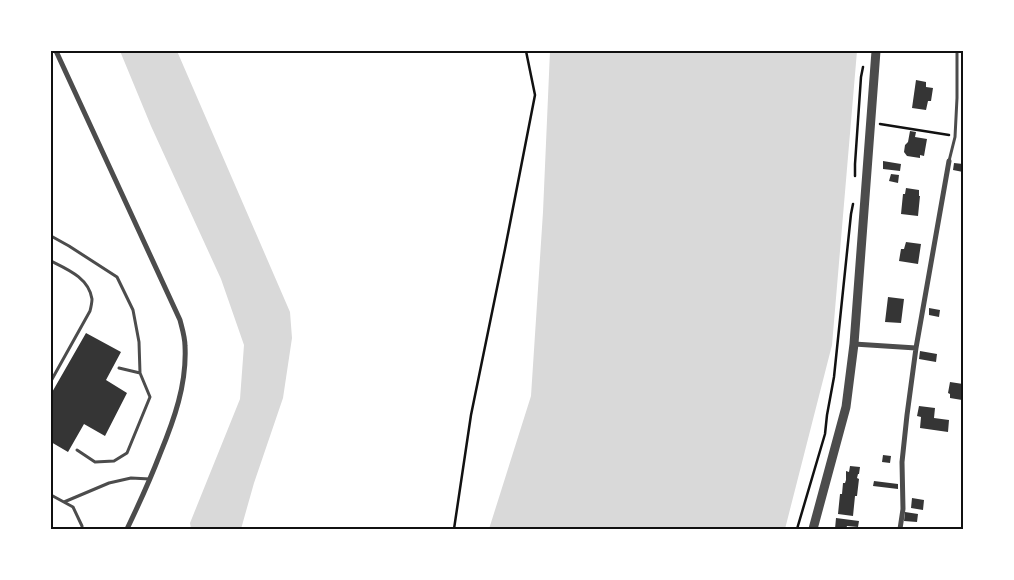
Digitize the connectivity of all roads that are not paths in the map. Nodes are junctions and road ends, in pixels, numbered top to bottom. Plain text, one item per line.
1 (56, 51) edge
2 (876, 51) edge
3 (957, 51) edge
4 (949, 161) joint
5 (51, 236) edge
6 (51, 261) edge
7 (854, 344) junction
8 (916, 348) junction
9 (119, 368) dead end
10 (140, 373) junction
11 (51, 380) edge
12 (77, 450) dead end
13 (150, 479) junction
14 (51, 495) edge
15 (64, 502) junction
16 (82, 529) edge
17 (127, 529) edge
18 (813, 529) edge
19 (900, 529) edge

1 - 13 street
2 - 7 street
3 - 4 lane
4 - 8 street
5 - 10 lane
6 - 11 lane
7 - 8 street
7 - 18 street
8 - 19 street
9 - 10 lane
10 - 12 lane
13 - 15 lane
13 - 17 street
14 - 15 lane
15 - 16 lane

